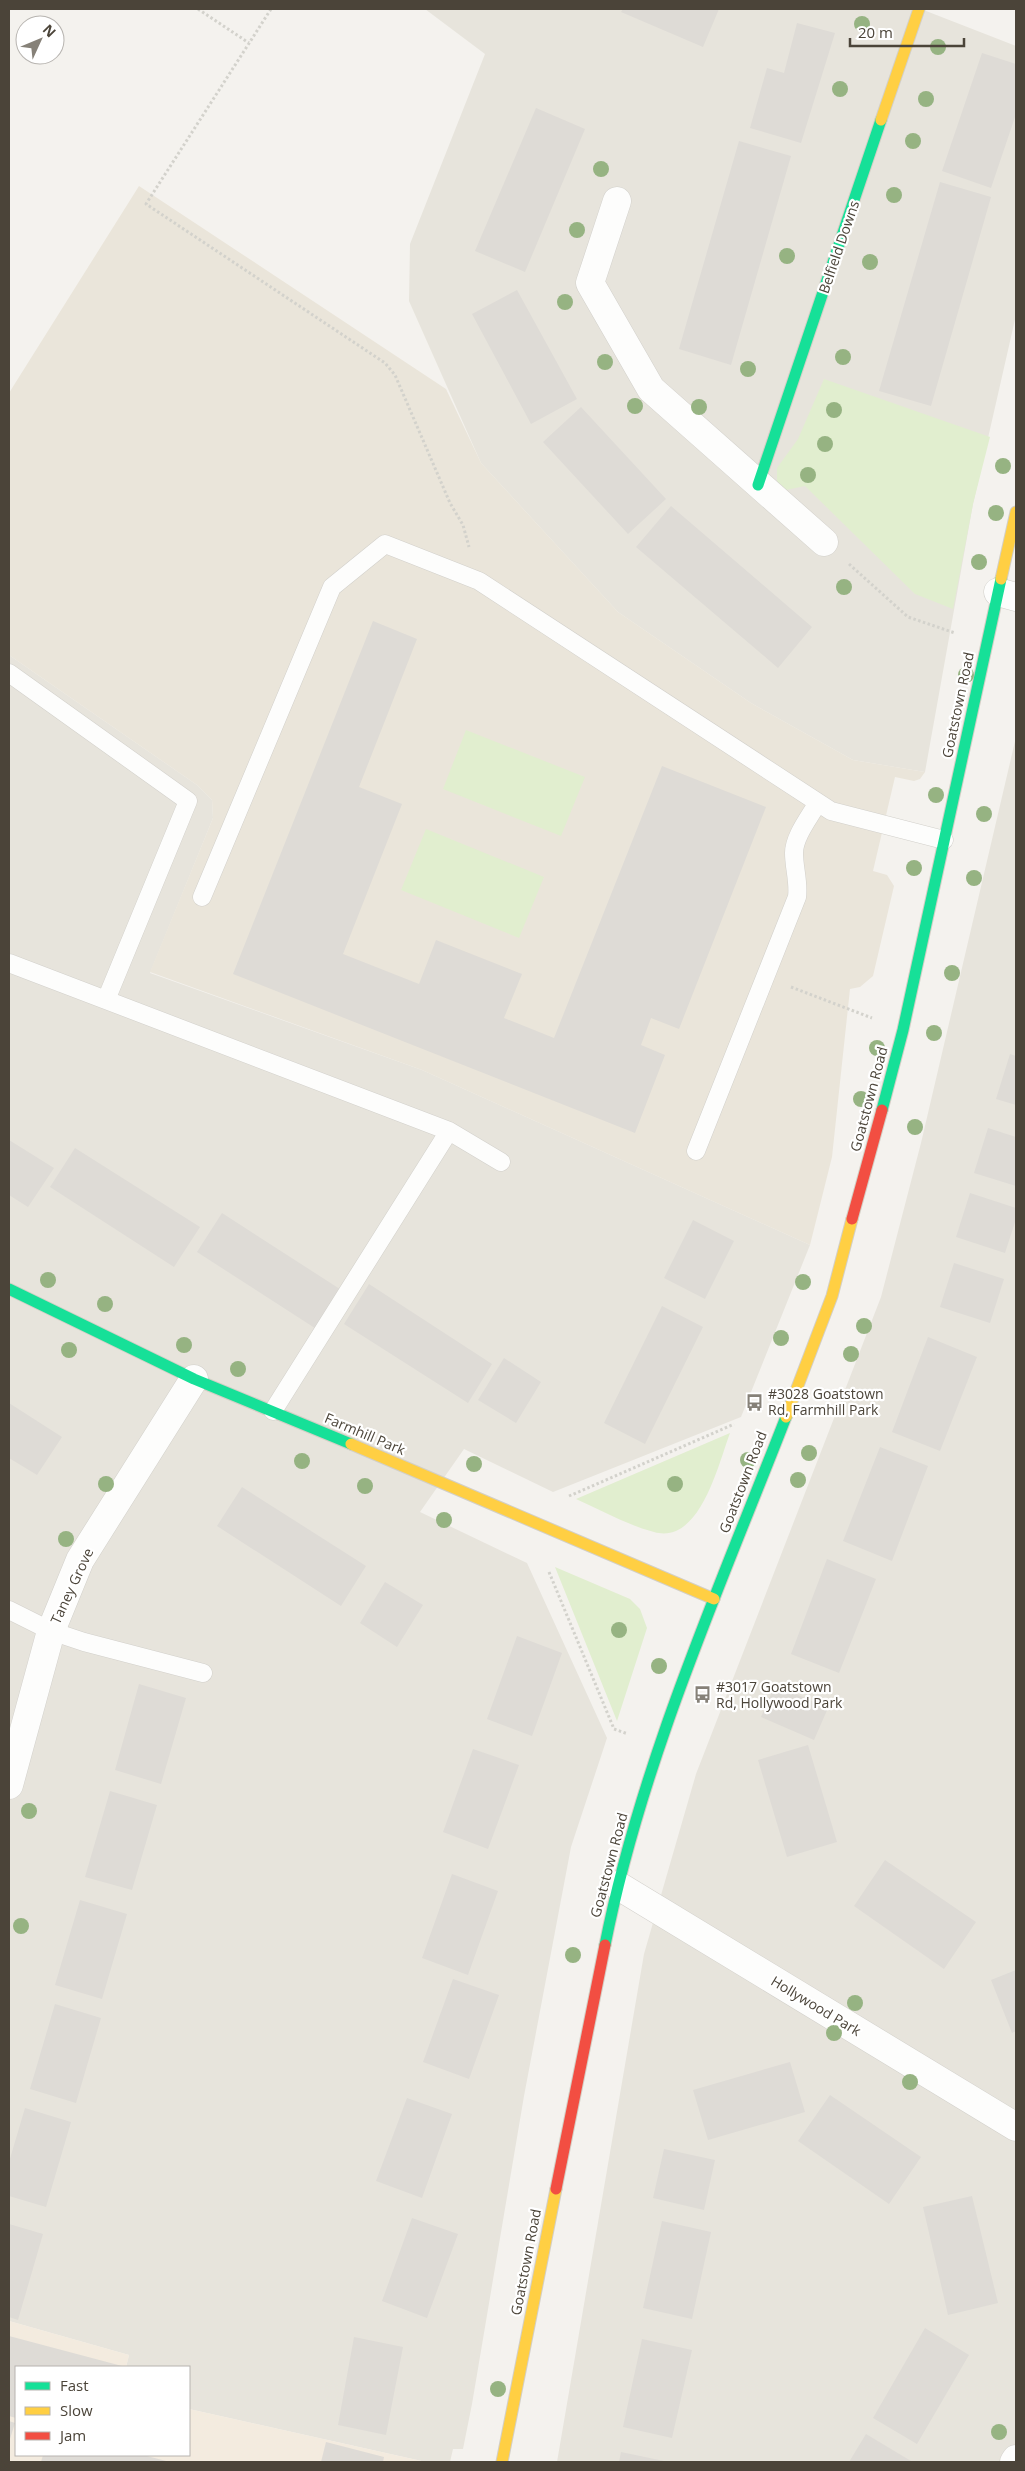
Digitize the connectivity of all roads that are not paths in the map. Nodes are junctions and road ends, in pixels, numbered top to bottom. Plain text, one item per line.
1 (919, 9) edge
2 (617, 201) dead end
3 (758, 485) junction
4 (1016, 512) edge
5 (824, 542) road end
6 (1007, 595) edge
7 (9, 673) edge
8 (817, 804) junction
9 (944, 840) junction
10 (202, 897) dead end
11 (9, 963) edge
12 (106, 1000) junction
13 (449, 1131) junction
14 (696, 1151) dead end
15 (501, 1162) dead end
16 (9, 1289) edge
17 (194, 1379) junction
18 (274, 1411) junction
19 (714, 1599) junction
20 (9, 1610) edge
21 (51, 1631) junction
22 (203, 1673) dead end
23 (9, 1785) edge
24 (617, 1885) junction
25 (1016, 2127) edge
26 (502, 2462) edge

1 - 3 main road, Belfield Downs
2 - 3 street
3 - 5 street
4 - 6 main road, Goatstown Road
6 - 9 main road, Goatstown Road
7 - 12 lane
8 - 9 lane
8 - 10 lane
8 - 14 lane
9 - 19 main road, Goatstown Road
11 - 12 lane
12 - 13 lane
13 - 15 lane
13 - 18 lane
16 - 17 main road, Farmhill Park
17 - 18 main road, Farmhill Park
17 - 21 street, Taney Grove
18 - 19 main road, Farmhill Park
19 - 24 main road, Goatstown Road
20 - 21 lane
21 - 22 lane
21 - 23 street, Taney Grove
24 - 25 street, Hollywood Park
24 - 26 main road, Goatstown Road

